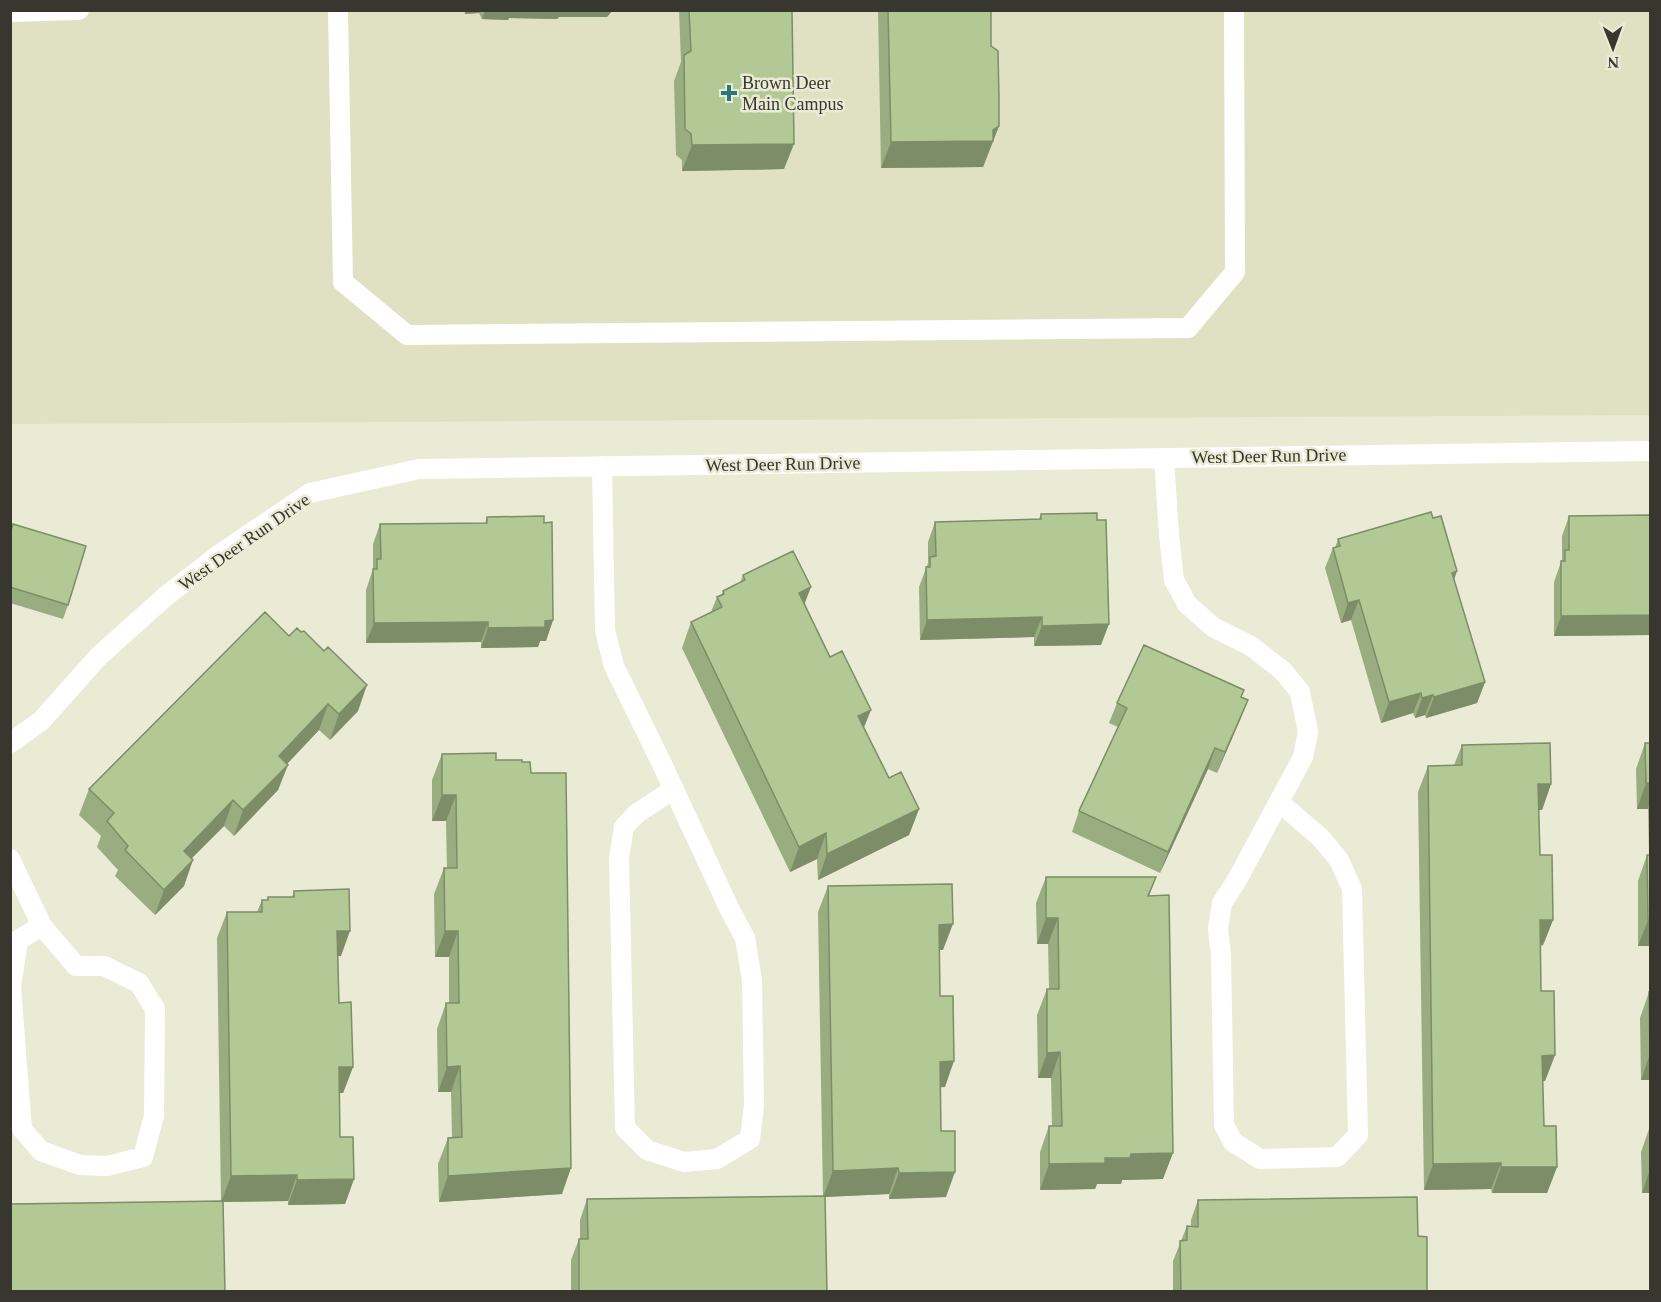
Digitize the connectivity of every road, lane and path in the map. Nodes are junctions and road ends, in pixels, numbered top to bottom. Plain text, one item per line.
1 (79, 10) edge
2 (338, 10) edge
3 (1234, 10) edge
4 (10, 12) edge
5 (1650, 451) edge
6 (1164, 458) junction
7 (602, 466) junction
8 (10, 742) edge
9 (674, 789) junction
10 (1279, 802) junction
11 (10, 859) edge
12 (42, 926) junction

1 - 4 lane
2 - 3 lane
5 - 6 lane, West Deer Run Drive
6 - 7 lane, West Deer Run Drive
6 - 10 lane
7 - 8 lane, West Deer Run Drive
7 - 9 lane
9 - 9 lane
10 - 10 lane
11 - 12 lane
12 - 12 lane

